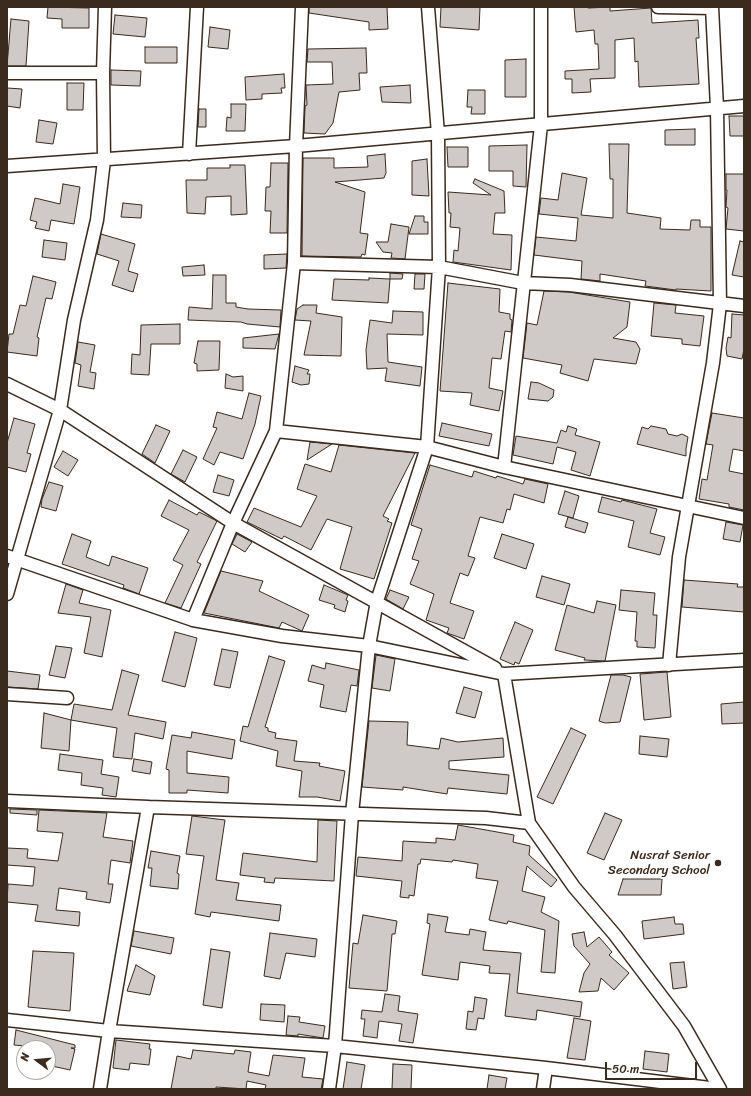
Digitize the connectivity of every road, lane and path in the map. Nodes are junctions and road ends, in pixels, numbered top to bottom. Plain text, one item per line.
1 (106, 7) edge
2 (197, 7) edge
3 (302, 7) edge
4 (428, 7) edge
5 (541, 7) edge
6 (658, 7) edge
7 (712, 7) edge
8 (7, 73) edge
9 (103, 73) junction
10 (744, 106) edge
11 (717, 108) junction
12 (541, 125) junction
13 (438, 134) junction
14 (296, 146) junction
15 (189, 154) junction
16 (104, 160) junction
17 (7, 166) edge
18 (294, 263) junction
19 (439, 267) junction
20 (523, 283) junction
21 (720, 304) junction
22 (744, 306) edge
23 (7, 384) edge
24 (60, 410) junction
25 (276, 431) junction
26 (427, 447) junction
27 (504, 467) junction
28 (688, 506) junction
29 (744, 518) edge
30 (233, 523) junction
31 (12, 557) edge
32 (7, 594) edge
33 (377, 601) junction
34 (193, 620) junction
35 (369, 646) junction
36 (744, 660) edge
37 (669, 665) junction
38 (504, 674) junction
39 (7, 694) edge
40 (67, 698) dead end
41 (7, 801) edge
42 (148, 807) junction
43 (352, 814) junction
44 (530, 824) junction
45 (7, 1020) edge
46 (109, 1030) junction
47 (335, 1046) junction
48 (546, 1068) junction
49 (100, 1089) edge
50 (330, 1089) edge
51 (543, 1089) edge
52 (719, 1089) edge

1 - 9 street
2 - 15 street
3 - 14 street
4 - 13 street
5 - 12 street
6 - 7 street
7 - 11 street
8 - 9 street
9 - 16 street
10 - 11 street
11 - 12 street
11 - 21 street
12 - 13 street
12 - 20 street
13 - 14 street
13 - 19 street
14 - 15 street
14 - 18 street
15 - 16 street
16 - 17 street
16 - 24 street
18 - 19 street
18 - 25 street
19 - 20 street
19 - 26 street
20 - 21 street
20 - 27 street
21 - 22 street
21 - 28 street
23 - 24 street
24 - 30 street
24 - 31 street
25 - 26 street
25 - 30 street
26 - 27 street
26 - 33 street
27 - 28 street
28 - 29 street
28 - 37 street
30 - 33 street
30 - 34 street
31 - 32 street
31 - 34 street
33 - 35 street
33 - 38 street
34 - 35 street
35 - 38 street
35 - 43 street
36 - 37 street
37 - 38 street
38 - 44 street
39 - 40 street
41 - 42 street
42 - 43 street
42 - 46 street
43 - 44 street
43 - 47 street
44 - 52 street
45 - 46 street
46 - 47 street
46 - 49 street
47 - 48 street
47 - 50 street
48 - 51 street
48 - 52 street

